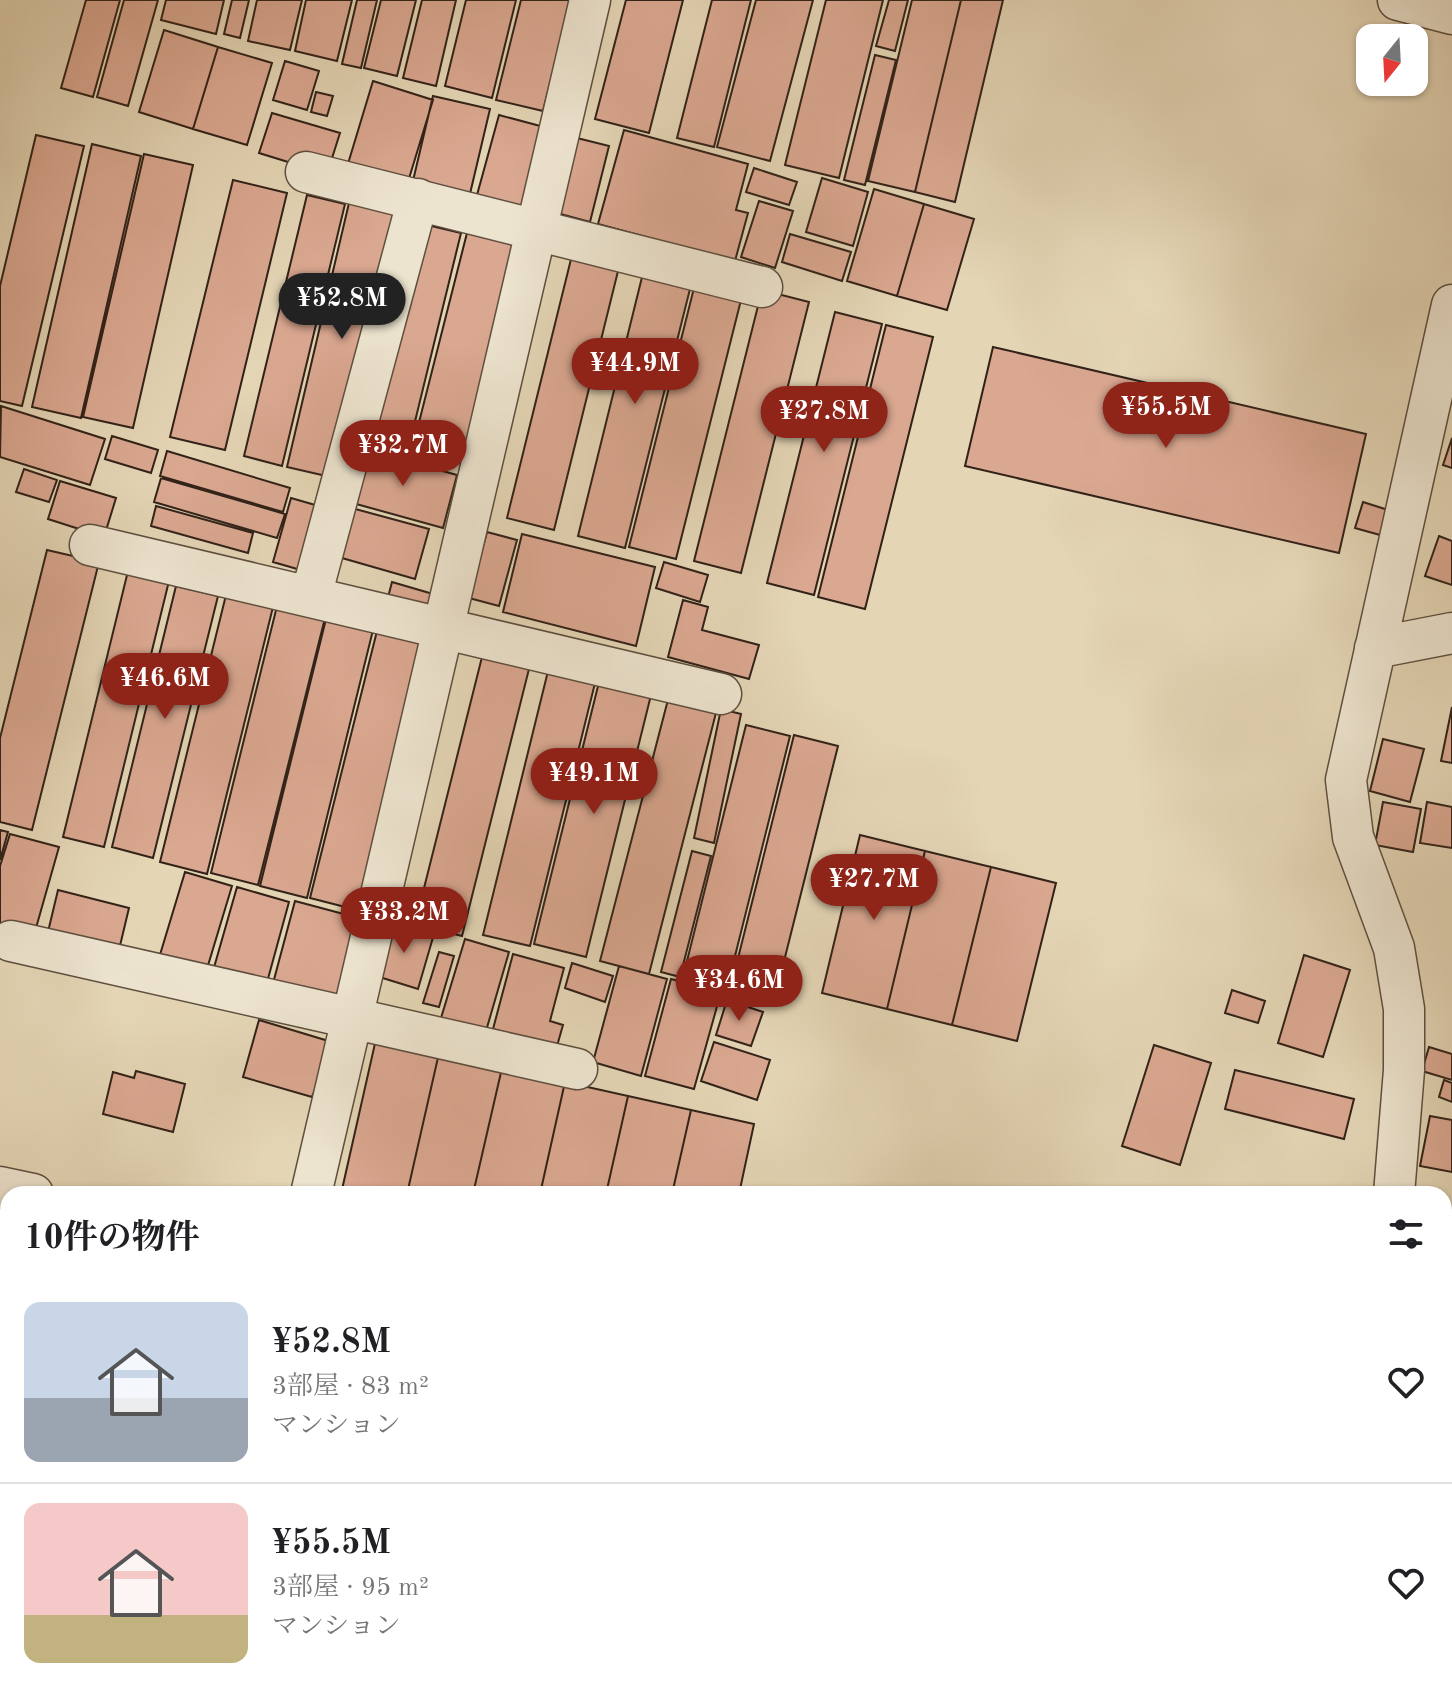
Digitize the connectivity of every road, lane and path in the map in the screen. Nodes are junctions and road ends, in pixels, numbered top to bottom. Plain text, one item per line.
1 (590, 0) edge
2 (1398, 0) edge
3 (1452, 14) edge
4 (306, 172) dead end
5 (418, 199) junction
6 (537, 229) junction
7 (762, 287) dead end
8 (1452, 305) edge
9 (1447, 354) edge
10 (90, 545) dead end
11 (311, 596) junction
12 (444, 626) junction
13 (1452, 633) edge
14 (1375, 648) junction
15 (721, 694) dead end
16 (11, 941) dead end
17 (353, 1018) junction
18 (577, 1069) dead end
19 (313, 1186) edge
20 (1395, 1186) edge

1 - 6 street
2 - 3 street
4 - 5 street
5 - 6 street
5 - 11 street
6 - 7 street
6 - 12 street
8 - 9 street
9 - 14 street
10 - 11 street
11 - 12 street
12 - 15 street
12 - 17 street
13 - 14 street
14 - 20 street
16 - 17 street
17 - 18 street
17 - 19 street

